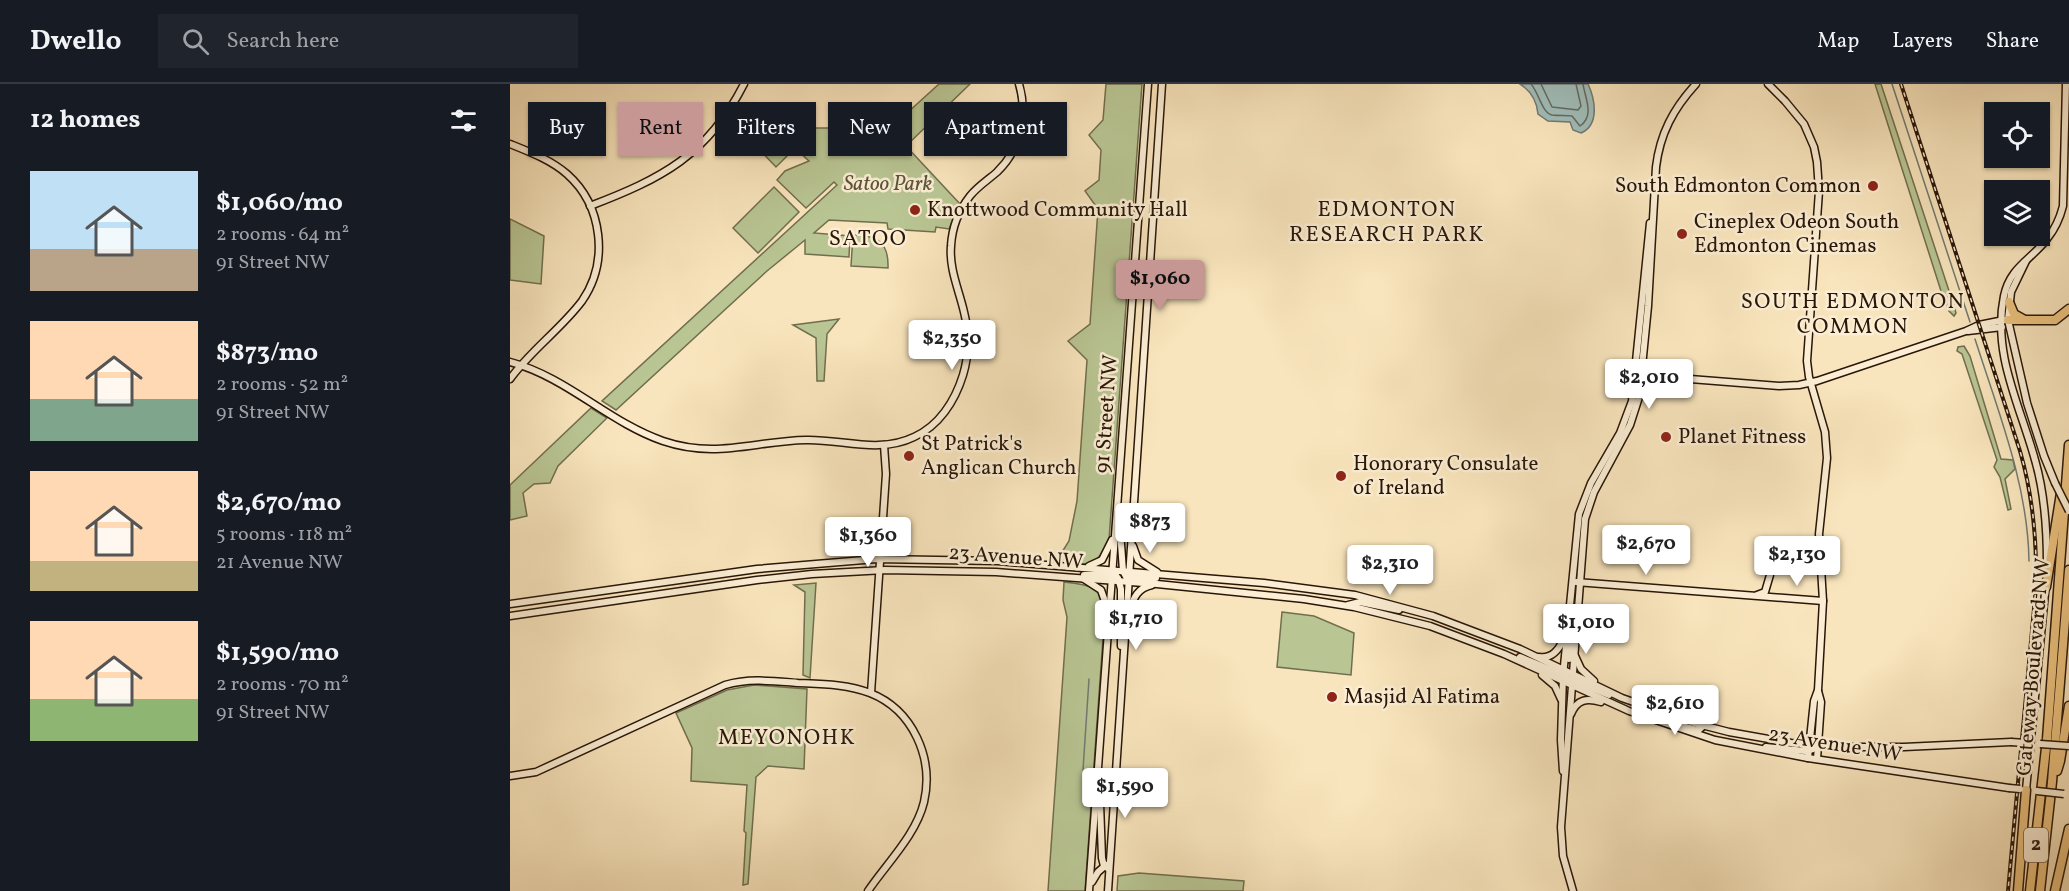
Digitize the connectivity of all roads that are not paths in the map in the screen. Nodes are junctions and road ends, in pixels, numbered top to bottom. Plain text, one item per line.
1 (744, 84) edge
2 (1019, 84) edge
3 (1148, 84) edge
4 (1162, 84) edge
5 (1696, 84) edge
6 (1768, 84) edge
7 (2066, 84) edge
8 (510, 144) edge
9 (590, 206) junction
10 (2026, 261) junction
11 (2009, 302) junction
12 (2069, 309) edge
13 (2024, 319) junction
14 (2005, 323) junction
15 (1988, 329) junction
16 (1966, 331) junction
17 (2002, 347) junction
18 (510, 362) edge
19 (521, 365) junction
20 (1639, 375) junction
21 (510, 379) edge
22 (1811, 383) junction
23 (2069, 444) edge
24 (884, 446) junction
25 (1118, 486) junction
26 (2069, 512) edge
27 (1114, 533) junction
28 (1132, 536) junction
29 (881, 559) junction
30 (1082, 568) junction
31 (880, 570) junction
32 (2069, 570) edge
33 (1038, 575) junction
34 (1167, 575) junction
35 (1770, 575) dead end
36 (1121, 576) junction
37 (1202, 578) junction
38 (1084, 579) junction
39 (1576, 582) junction
40 (1157, 584) junction
41 (2046, 588) junction
42 (1745, 596) junction
43 (1823, 601) junction
44 (1570, 604) junction
45 (510, 605) edge
46 (1347, 605) junction
47 (1424, 613) junction
48 (1110, 614) junction
49 (510, 616) edge
50 (1126, 630) junction
51 (1568, 630) junction
52 (1576, 634) junction
53 (1488, 647) junction
54 (1535, 656) junction
55 (1123, 670) junction
56 (1567, 678) junction
57 (1818, 690) junction
58 (871, 693) junction
59 (1611, 693) junction
60 (1622, 698) junction
61 (2069, 706) edge
62 (1631, 712) junction
63 (1562, 721) junction
64 (1569, 726) junction
65 (1703, 726) junction
66 (1568, 736) junction
67 (2029, 743) junction
68 (1818, 745) junction
69 (2069, 746) edge
70 (1809, 751) junction
71 (1817, 759) junction
72 (1563, 772) junction
73 (1099, 773) junction
74 (510, 776) edge
75 (2052, 782) junction
76 (2023, 790) junction
77 (2066, 794) edge
78 (2069, 829) edge
79 (1108, 867) junction
80 (868, 891) edge
81 (1089, 891) edge
82 (1108, 891) edge
83 (1573, 891) edge
84 (2018, 891) edge
85 (2030, 891) edge
86 (2040, 891) edge
87 (2055, 891) edge

1 - 9 main road
2 - 24 main road
3 - 25 main road, 91 Street NW
4 - 28 main road, 91 Street NW
5 - 20 main road
6 - 22 main road
7 - 10 main road
8 - 9 main road
9 - 19 main road
10 - 11 main road
10 - 14 main road
11 - 13 highway
11 - 14 main road
12 - 13 highway
13 - 14 highway
14 - 15 main road
14 - 16 main road
14 - 17 main road
14 - 26 main road, bridge
15 - 16 main road
15 - 17 main road
16 - 22 main road
17 - 41 main road
18 - 19 main road
19 - 21 main road
19 - 24 main road
20 - 22 main road
20 - 39 main road
22 - 43 main road
23 - 41 highway
23 - 85 highway, Gateway Boulevard NW / 2
24 - 29 main road
25 - 27 main road, 91 Street NW
25 - 36 main road
27 - 30 main road
27 - 36 main road, 91 Street NW
28 - 34 main road
28 - 36 main road, 91 Street NW
29 - 30 main road, 23 Avenue NW
29 - 31 main road
29 - 45 main road, 23 Avenue NW
30 - 36 main road, 23 Avenue NW
31 - 33 main road, 23 Avenue NW
31 - 49 main road, 23 Avenue NW
31 - 58 main road
32 - 75 highway, 2
33 - 36 main road
33 - 38 main road, 23 Avenue NW
34 - 36 main road, 23 Avenue NW
34 - 37 main road, 23 Avenue NW
35 - 42 main road
36 - 37 main road
36 - 38 main road, 23 Avenue NW
36 - 40 main road, 23 Avenue NW
36 - 48 main road, 91 Street NW
36 - 50 main road, 91 Street NW
36 - 55 main road
37 - 47 main road, 23 Avenue NW
38 - 48 main road
39 - 42 main road
39 - 44 main road
39 - 52 main road
40 - 46 main road, 23 Avenue NW
40 - 50 main road
41 - 67 main road
42 - 43 main road
43 - 57 main road
44 - 51 main road
44 - 56 main road
46 - 47 main road
46 - 53 main road, 23 Avenue NW
47 - 54 main road, 23 Avenue NW
48 - 73 main road, 91 Street NW
50 - 55 main road, 91 Street NW
51 - 54 main road
51 - 56 main road
52 - 56 main road
52 - 59 main road
53 - 56 main road
53 - 63 main road
54 - 56 main road, 23 Avenue NW
55 - 79 main road, 91 Street NW
56 - 59 main road, 23 Avenue NW
56 - 60 main road
56 - 62 main road, 23 Avenue NW
56 - 63 main road
56 - 64 main road
56 - 66 main road
57 - 68 main road
57 - 70 main road
58 - 74 main road
58 - 80 main road
59 - 60 main road, 23 Avenue NW
60 - 65 main road, 23 Avenue NW
61 - 75 highway
62 - 64 main road
62 - 65 main road
62 - 70 main road, 23 Avenue NW
63 - 72 main road
64 - 66 main road
65 - 70 main road, 23 Avenue NW
66 - 72 main road
67 - 68 main road, 23 Avenue NW, bridge
67 - 69 main road, 23 Avenue NW, bridge
67 - 76 main road
68 - 70 main road, 23 Avenue NW
68 - 71 main road
70 - 71 main road, 23 Avenue NW
71 - 76 main road, 23 Avenue NW, bridge
72 - 83 main road
73 - 79 main road
73 - 81 main road, 91 Street NW
75 - 86 highway, 2
76 - 77 main road, 23 Avenue NW, bridge
76 - 84 highway
78 - 87 highway
79 - 81 main road
79 - 82 main road, 91 Street NW

